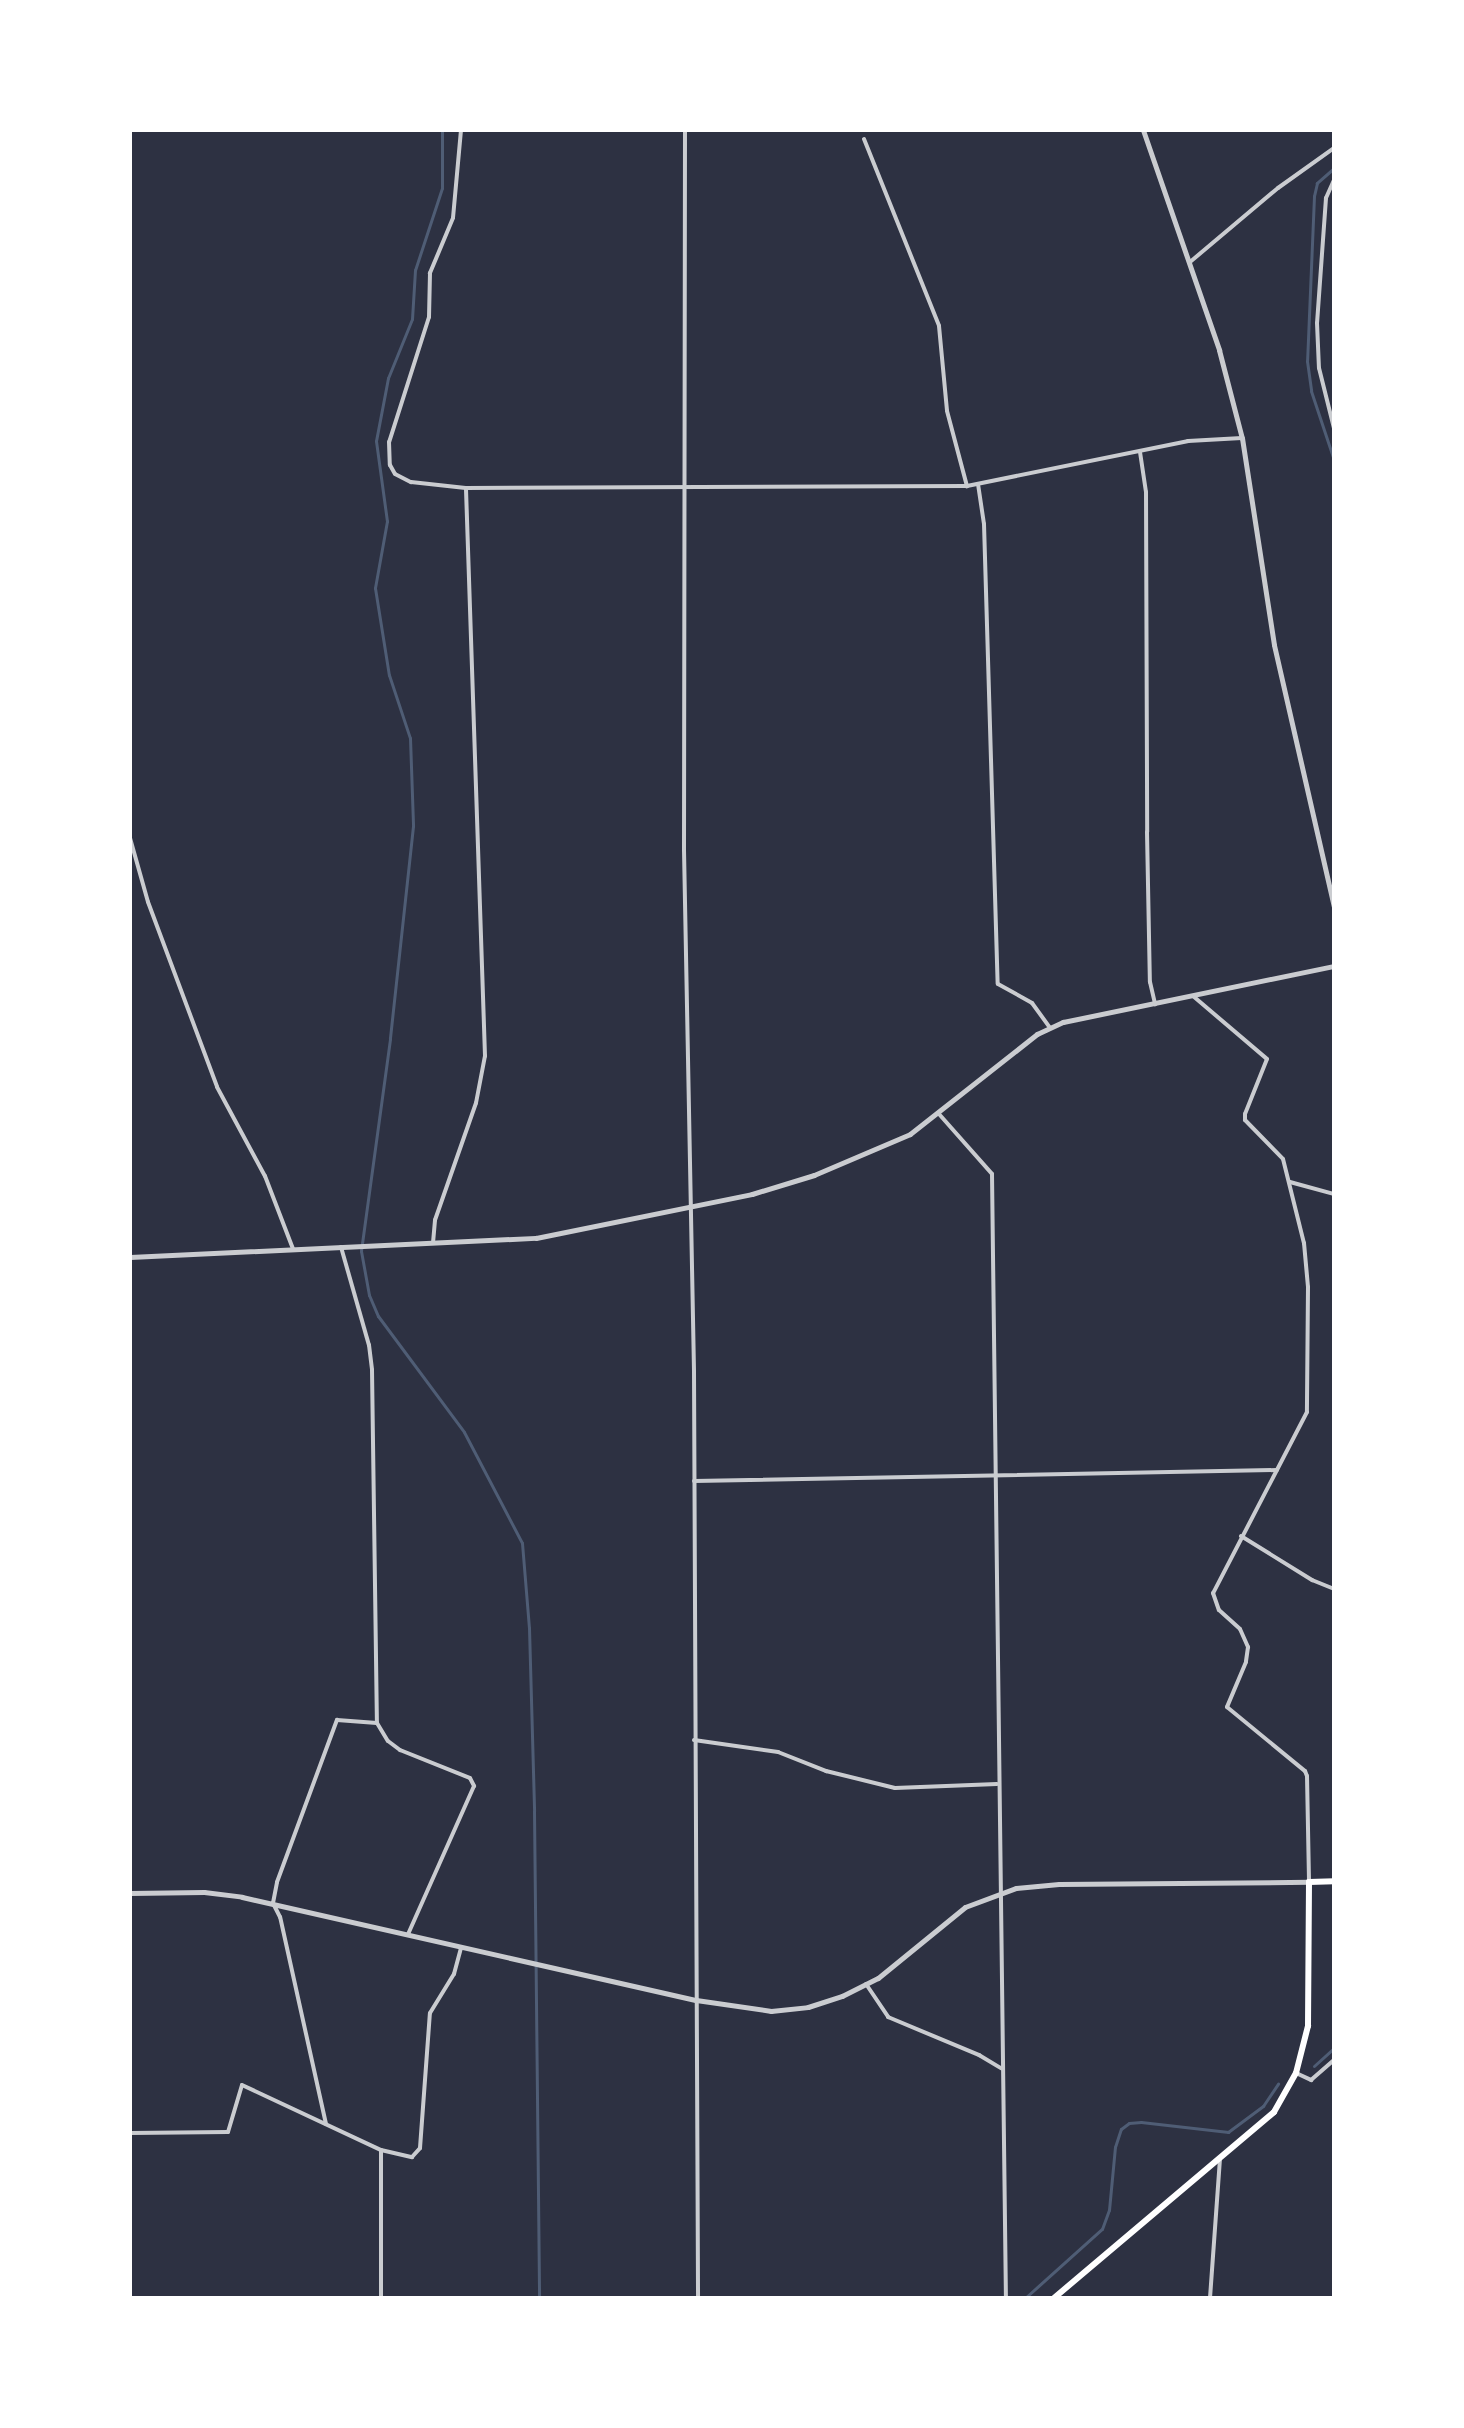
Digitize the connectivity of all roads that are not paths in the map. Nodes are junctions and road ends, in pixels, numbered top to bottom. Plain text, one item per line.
1 (461, 130) edge
2 (685, 130) edge
3 (1143, 130) edge
4 (864, 139) dead end
5 (1334, 148) edge
6 (1334, 180) edge
7 (1190, 262) junction
8 (1334, 428) edge
9 (1242, 438) junction
10 (1140, 452) junction
11 (978, 484) junction
12 (967, 486) junction
13 (686, 487) junction
14 (466, 488) junction
15 (130, 838) edge
16 (1334, 908) edge
17 (1334, 966) edge
18 (1193, 996) junction
19 (1155, 1004) junction
20 (1050, 1028) junction
21 (939, 1114) junction
22 (1290, 1182) junction
23 (1334, 1194) edge
24 (690, 1208) junction
25 (433, 1243) junction
26 (341, 1247) junction
27 (293, 1249) junction
28 (130, 1257) edge
29 (1277, 1470) junction
30 (997, 1476) junction
31 (694, 1481) junction
32 (1241, 1536) junction
33 (1334, 1589) edge
34 (377, 1723) junction
35 (694, 1740) junction
36 (998, 1784) junction
37 (1334, 1881) edge
38 (1309, 1882) junction
39 (130, 1893) edge
40 (998, 1893) junction
41 (273, 1903) junction
42 (408, 1934) junction
43 (461, 1946) junction
44 (866, 1984) junction
45 (696, 2000) junction
46 (1334, 2060) edge
47 (1001, 2068) junction
48 (1296, 2073) junction
49 (326, 2124) junction
50 (130, 2133) edge
51 (381, 2150) junction
52 (1220, 2160) junction
53 (381, 2298) edge
54 (698, 2298) edge
55 (1006, 2298) edge
56 (1054, 2298) edge
57 (1210, 2298) edge

1 - 14 street
2 - 13 street
3 - 7 street
4 - 12 street
5 - 7 street
6 - 8 street
7 - 9 street
9 - 10 street
9 - 16 street
10 - 11 street
10 - 19 street
11 - 12 street
11 - 20 street
12 - 13 street
13 - 14 street
13 - 24 street
14 - 25 street
15 - 27 street
17 - 18 street
18 - 19 street
18 - 22 street
19 - 20 street
20 - 21 street
21 - 24 street
21 - 30 street
22 - 23 street
22 - 29 street
24 - 25 street
24 - 31 street
25 - 26 street
26 - 27 street
26 - 34 street
27 - 28 street
29 - 30 street
29 - 32 street
30 - 31 street
30 - 36 street
31 - 35 street
32 - 33 street
32 - 38 street
34 - 41 street
34 - 42 street
35 - 36 street
35 - 45 street
36 - 40 street
37 - 38 main road
38 - 40 street
38 - 48 main road
39 - 41 street
40 - 44 street
40 - 47 street
41 - 42 street
41 - 49 street
42 - 43 street
43 - 45 street
43 - 51 street
44 - 45 street
44 - 47 street
45 - 54 street
46 - 48 street
47 - 55 street
48 - 52 main road
49 - 50 street
49 - 51 street
51 - 53 street
52 - 56 main road
52 - 57 street

